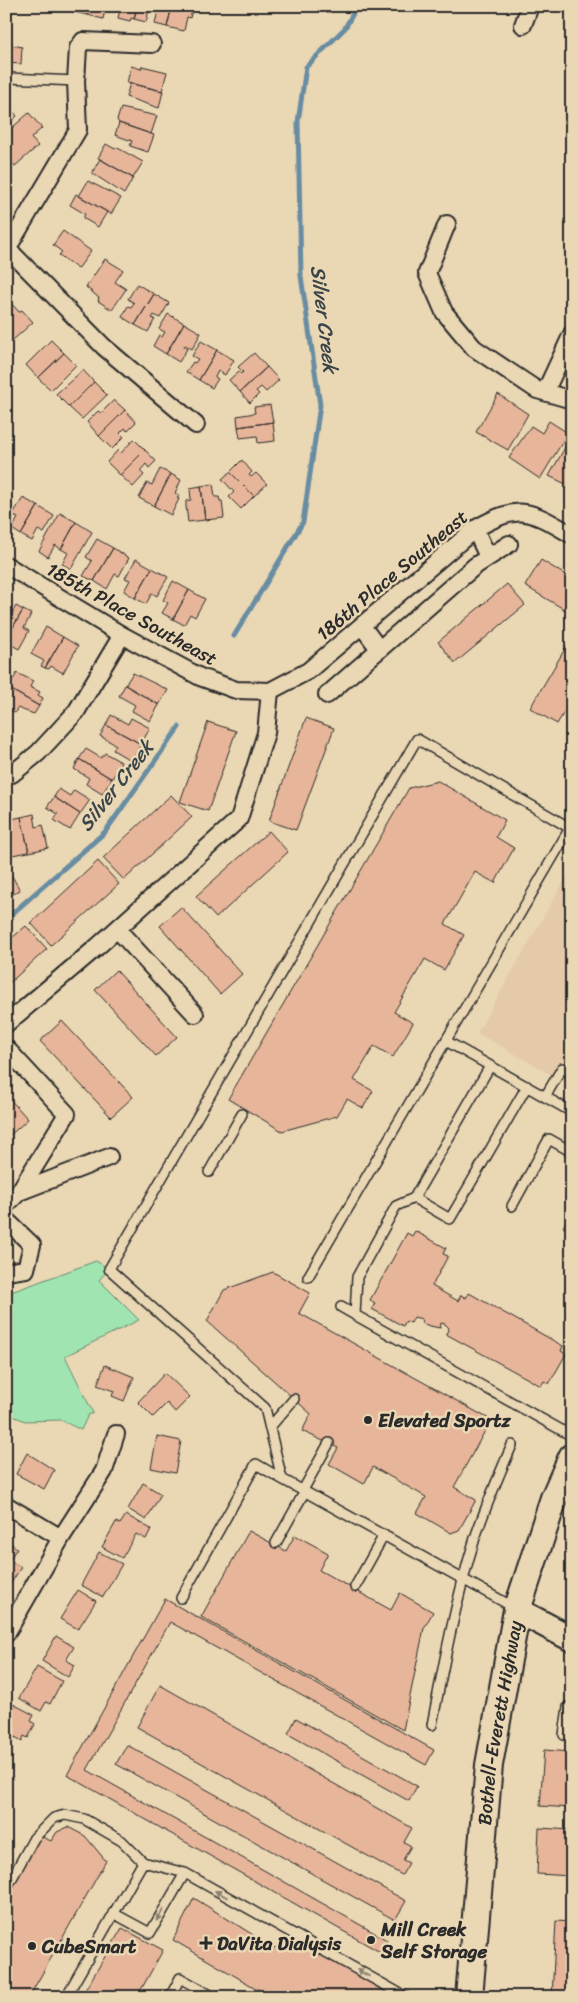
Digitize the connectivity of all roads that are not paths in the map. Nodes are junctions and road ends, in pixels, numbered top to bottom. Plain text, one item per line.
1 (530, 6) edge
2 (523, 25) dead end
3 (152, 44) dead end
4 (8, 78) dead end
5 (76, 81) junction
6 (447, 224) dead end
7 (8, 250) edge
8 (572, 334) edge
9 (545, 392) junction
10 (572, 400) edge
11 (196, 425) dead end
12 (475, 529) junction
13 (572, 535) edge
14 (509, 544) dead end
15 (488, 557) junction
16 (6, 565) edge
17 (362, 626) junction
18 (122, 635) junction
19 (379, 649) junction
20 (270, 691) junction
21 (327, 695) dead end
22 (12, 774) dead end
23 (117, 929) junction
24 (195, 1014) dead end
25 (6, 1024) edge
26 (446, 1041) junction
27 (6, 1048) edge
28 (490, 1066) junction
29 (572, 1074) edge
30 (527, 1086) junction
31 (545, 1097) junction
32 (572, 1112) edge
33 (242, 1114) dead end
34 (572, 1152) edge
35 (109, 1157) dead end
36 (209, 1172) dead end
37 (19, 1192) junction
38 (414, 1198) junction
39 (6, 1205) edge
40 (512, 1206) dead end
41 (6, 1220) edge
42 (6, 1272) edge
43 (308, 1276) dead end
44 (341, 1307) dead end
45 (355, 1315) junction
46 (294, 1399) dead end
47 (270, 1427) junction
48 (116, 1434) dead end
49 (572, 1436) edge
50 (329, 1443) dead end
51 (512, 1444) dead end
52 (572, 1457) edge
53 (282, 1479) junction
54 (304, 1491) junction
55 (6, 1505) edge
56 (384, 1535) junction
57 (61, 1538) junction
58 (276, 1543) dead end
59 (464, 1580) junction
60 (355, 1587) dead end
61 (181, 1598) dead end
62 (517, 1610) junction
63 (6, 1634) edge
64 (572, 1639) edge
65 (572, 1707) edge
66 (432, 1725) dead end
67 (564, 1735) dead end
68 (143, 1862) junction
69 (185, 1873) junction
70 (6, 1889) edge
71 (114, 1913) junction
72 (66, 1997) edge
73 (170, 1997) edge
74 (214, 1997) edge
75 (406, 1997) edge
76 (470, 1997) edge

1 - 2 street
3 - 5 street
4 - 5 lane
5 - 7 street
6 - 9 street
7 - 11 street
8 - 9 street
9 - 10 street
12 - 13 street, 186th Place Southeast
12 - 15 street
12 - 17 street, 186th Place Southeast
14 - 15 street
15 - 19 street
16 - 18 street, 185th Place Southeast
17 - 19 street
17 - 20 street, 186th Place Southeast
18 - 20 street, 185th Place Southeast
18 - 22 street
19 - 21 street
20 - 23 street
23 - 24 street
23 - 25 street
26 - 28 lane
26 - 43 lane
26 - 47 lane
27 - 37 street
28 - 30 lane
28 - 38 lane
29 - 31 lane
30 - 31 lane
30 - 38 lane
31 - 32 lane
33 - 36 lane
34 - 40 lane
35 - 37 street
37 - 39 street
38 - 45 lane
41 - 42 street
44 - 45 lane
45 - 49 lane
46 - 47 lane
47 - 53 lane
48 - 57 street
50 - 54 lane
51 - 59 lane
52 - 62 main road, Bothell-Everett Highway
53 - 54 lane
53 - 61 lane
54 - 56 lane
54 - 58 lane
55 - 57 street
56 - 59 lane
56 - 60 lane
57 - 63 street
59 - 62 lane
59 - 66 lane
62 - 64 street
62 - 76 main road, Bothell-Everett Highway
65 - 67 lane
68 - 69 lane
68 - 70 lane
68 - 71 lane
69 -> 71 lane
75 -> 69 lane
71 - 72 lane
73 - 74 lane

